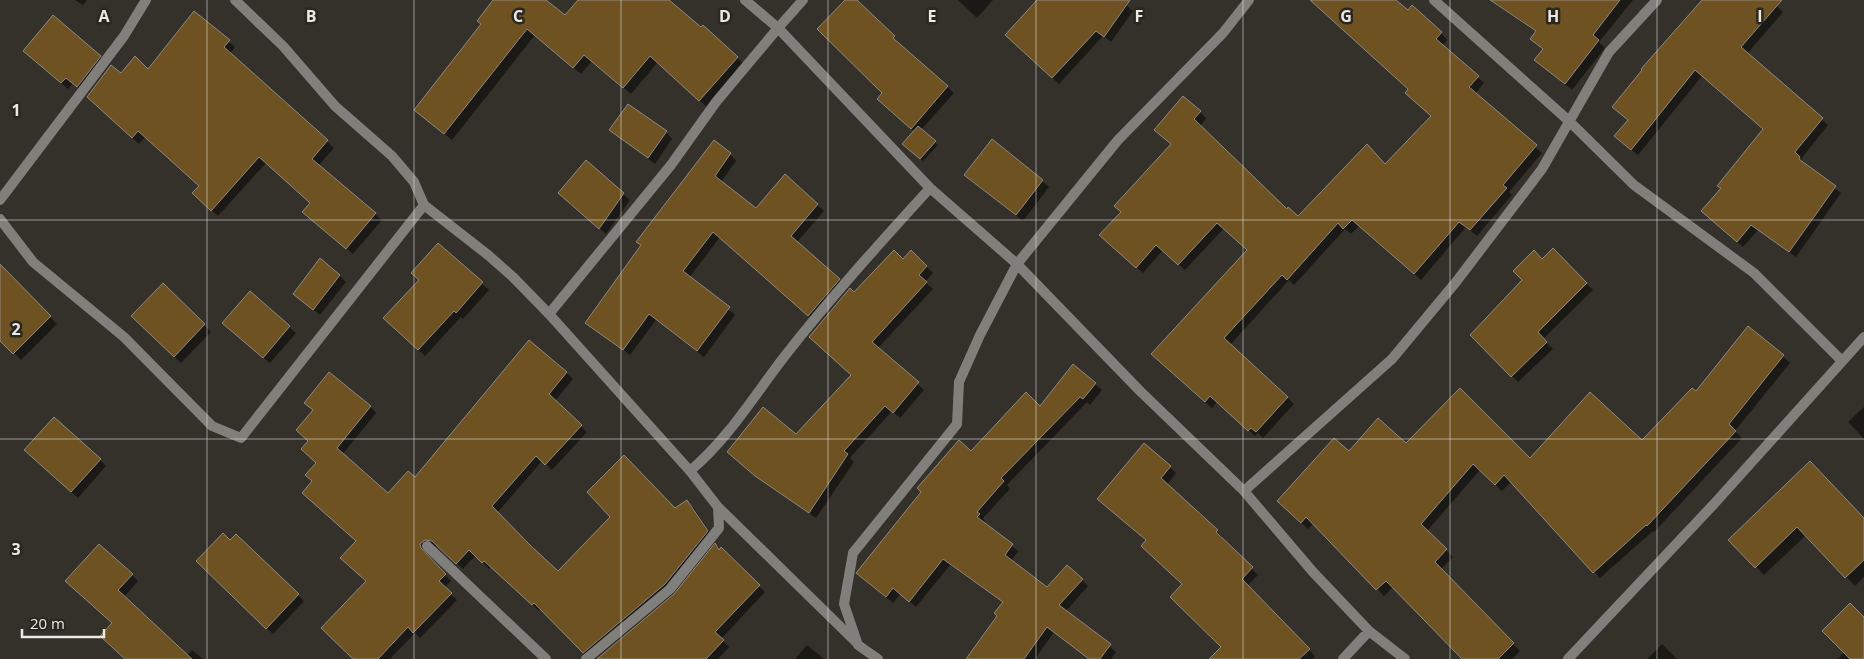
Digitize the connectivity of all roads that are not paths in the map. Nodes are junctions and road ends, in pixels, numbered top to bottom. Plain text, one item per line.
1 (146, 0) edge
2 (235, 0) edge
3 (745, 0) edge
4 (803, 0) edge
5 (1249, 0) edge
6 (1434, 0) edge
7 (1657, 0) edge
8 (778, 28) junction
9 (1569, 121) junction
10 (930, 188) junction
11 (0, 200) edge
12 (424, 205) junction
13 (0, 220) edge
14 (1018, 264) junction
15 (549, 314) junction
16 (1864, 337) edge
17 (1841, 360) junction
18 (690, 471) junction
19 (1244, 491) junction
20 (718, 507) junction
21 (427, 546) dead end
22 (1369, 631) junction
23 (858, 645) junction
24 (546, 659) edge
25 (586, 659) edge
26 (878, 659) edge
27 (1343, 659) edge
28 (1405, 659) edge
29 (1568, 659) edge

1 - 11 street
2 - 12 street
3 - 8 street
4 - 8 street
5 - 14 street
6 - 9 street
7 - 9 street
8 - 10 street
8 - 15 street
9 - 17 street
9 - 19 street
10 - 14 street
10 - 18 street
12 - 13 street
12 - 15 street
14 - 19 street
14 - 23 street
15 - 18 street
16 - 17 street
17 - 29 street
18 - 20 street
19 - 22 street
20 - 23 street
20 - 25 street
21 - 24 street
22 - 27 street
22 - 28 street
23 - 26 street

